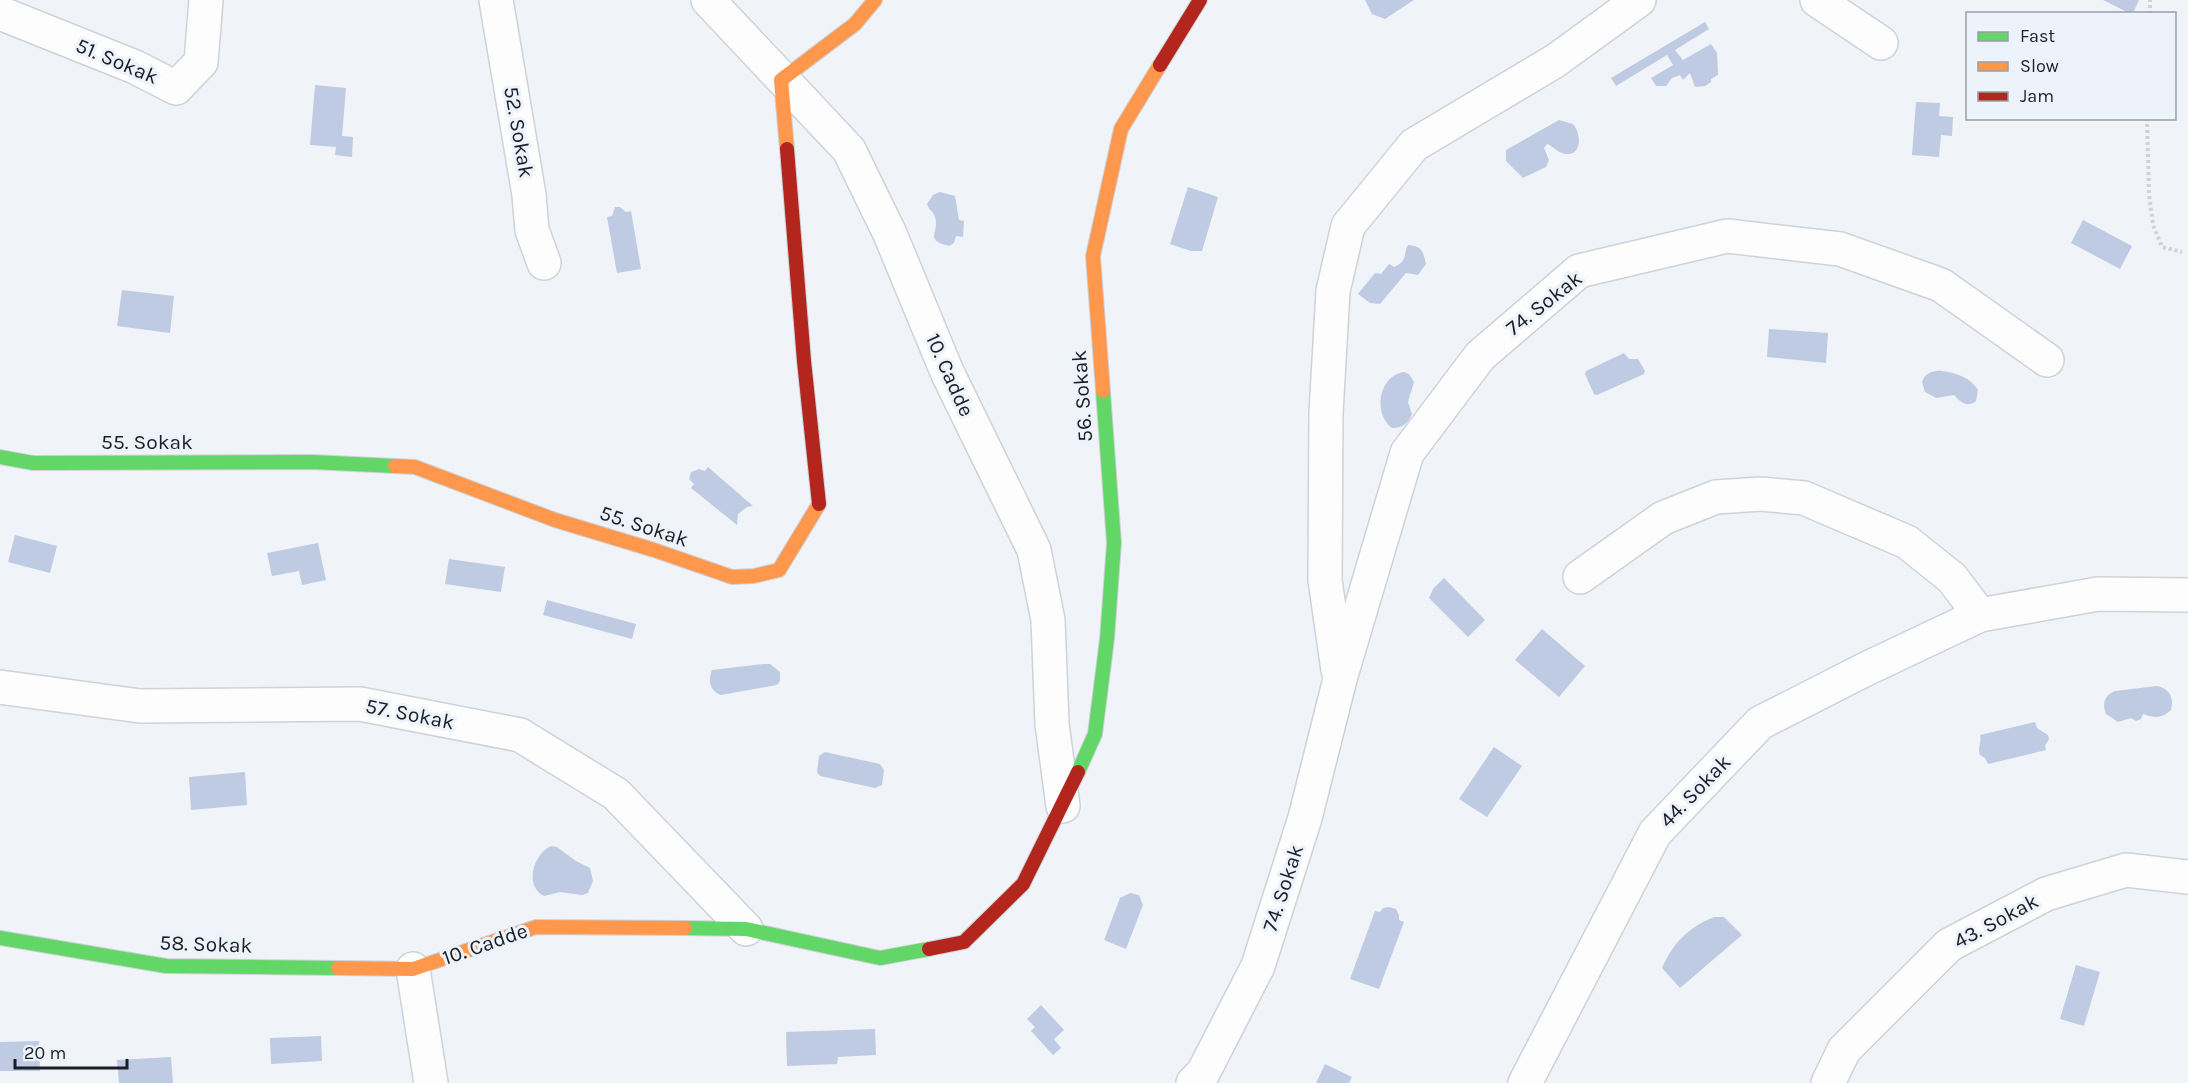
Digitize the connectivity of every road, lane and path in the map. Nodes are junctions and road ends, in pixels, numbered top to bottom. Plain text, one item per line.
1 (206, 0) edge
2 (496, 0) edge
3 (708, 0) edge
4 (875, 0) edge
5 (1200, 0) edge
6 (1639, 0) edge
7 (1817, 0) edge
8 (0, 13) edge
9 (1881, 43) dead end
10 (782, 80) junction
11 (2147, 120) edge
12 (2182, 252) dead end
13 (544, 263) dead end
14 (2047, 360) dead end
15 (0, 458) edge
16 (1580, 577) dead end
17 (2188, 595) edge
18 (1980, 615) junction
19 (1340, 679) junction
20 (0, 687) edge
21 (1063, 806) junction
22 (2188, 876) edge
23 (746, 929) junction
24 (0, 938) edge
25 (413, 969) junction
26 (431, 1083) edge
27 (1193, 1083) edge
28 (1525, 1083) edge
29 (1828, 1083) edge

1 - 8 street, 51. Sokak
2 - 13 street, 52. Sokak
3 - 10 street, 10. Cadde
4 - 10 street
5 - 21 street, 56. Sokak
6 - 19 street, 74. Sokak
7 - 9 street
10 - 15 street, 55. Sokak
10 - 21 street, 10. Cadde
11 - 12 path
14 - 19 street, 74. Sokak
16 - 18 street
17 - 18 street, 44. Sokak
18 - 28 street, 44. Sokak
19 - 27 street, 74. Sokak
20 - 23 street, 57. Sokak
21 - 23 street, 56. Sokak
22 - 29 street, 43. Sokak
23 - 25 street, 10. Cadde
24 - 25 street, 58. Sokak
25 - 26 street

